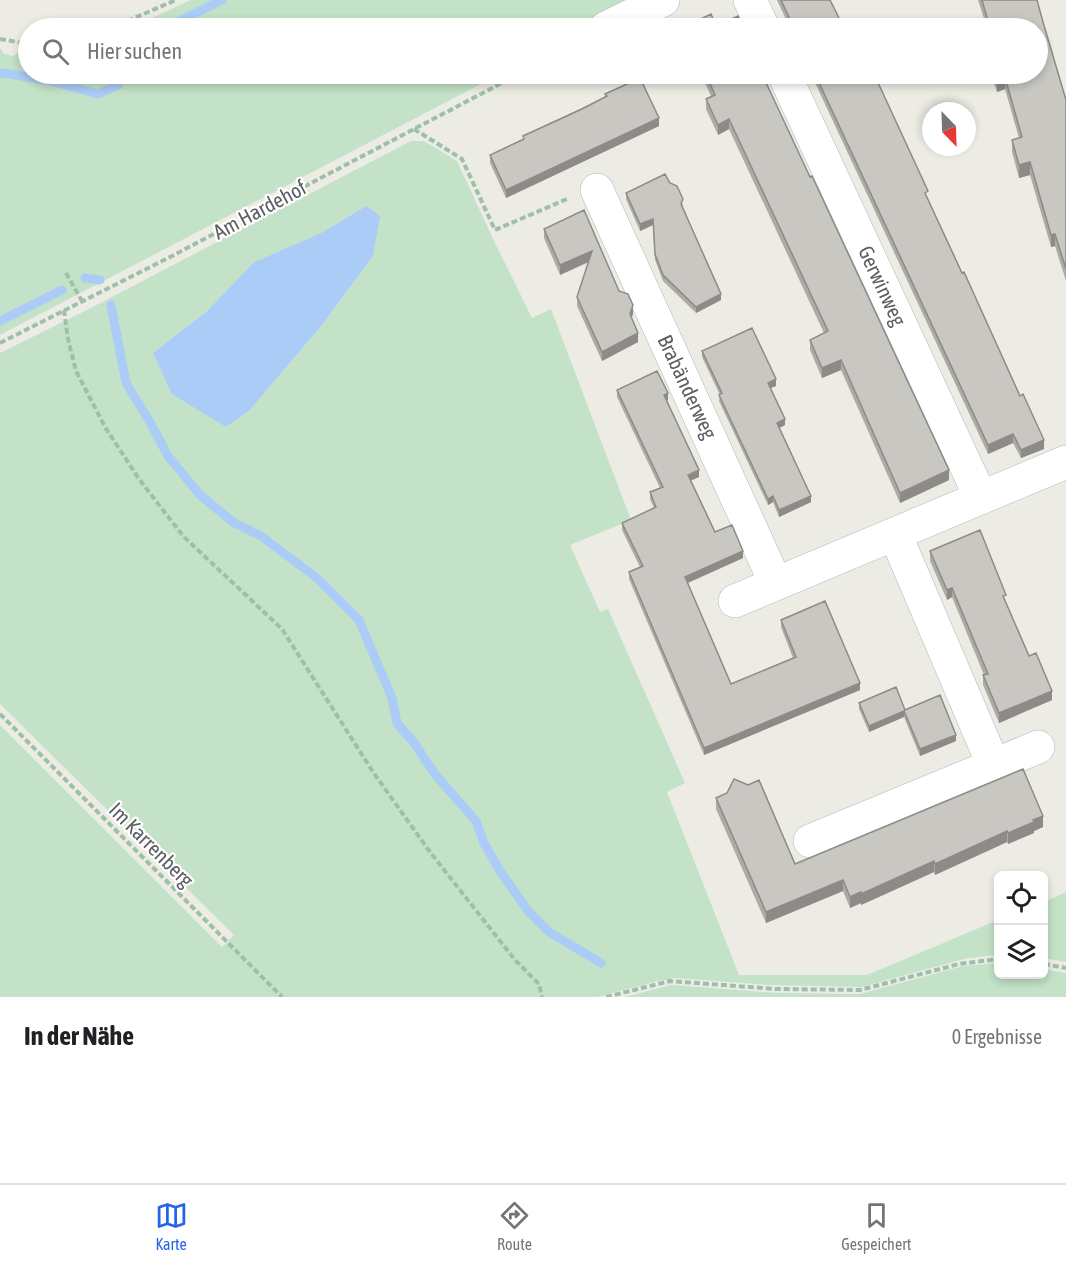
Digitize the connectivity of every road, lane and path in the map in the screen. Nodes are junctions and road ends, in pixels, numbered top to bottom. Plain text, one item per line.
1 (176, 0) edge
2 (663, 0) edge
3 (750, 0) edge
4 (134, 18) edge
5 (626, 18) edge
6 (758, 18) edge
7 (0, 39) edge
8 (18, 42) edge
9 (500, 84) edge
10 (789, 84) edge
11 (414, 129) junction
12 (597, 190) joint
13 (66, 273) dead end
14 (82, 301) junction
15 (64, 310) junction
16 (0, 343) edge
17 (1066, 462) edge
18 (981, 498) junction
19 (895, 534) junction
20 (776, 584) junction
21 (735, 601) dead end
22 (0, 714) edge
23 (1038, 747) dead end
24 (993, 764) junction
25 (810, 841) dead end
26 (994, 960) edge
27 (1048, 965) edge
28 (1066, 968) edge
29 (282, 997) edge
30 (542, 997) edge
31 (606, 997) edge

1 - 4 path
2 - 5 street
3 - 6 street
7 - 8 path
9 - 11 path, Am Hardehof
10 - 18 street, Gerwinweg
11 - 12 path
11 - 14 path, Am Hardehof
12 - 20 street, Brabänderweg
13 - 14 path
14 - 15 path, Am Hardehof
15 - 16 path, Am Hardehof
15 - 30 path
17 - 18 street
18 - 19 street
19 - 20 street
19 - 24 street
20 - 21 street
22 - 29 path, Im Karrenberg
23 - 24 street
24 - 25 street
26 - 31 path
27 - 28 path

